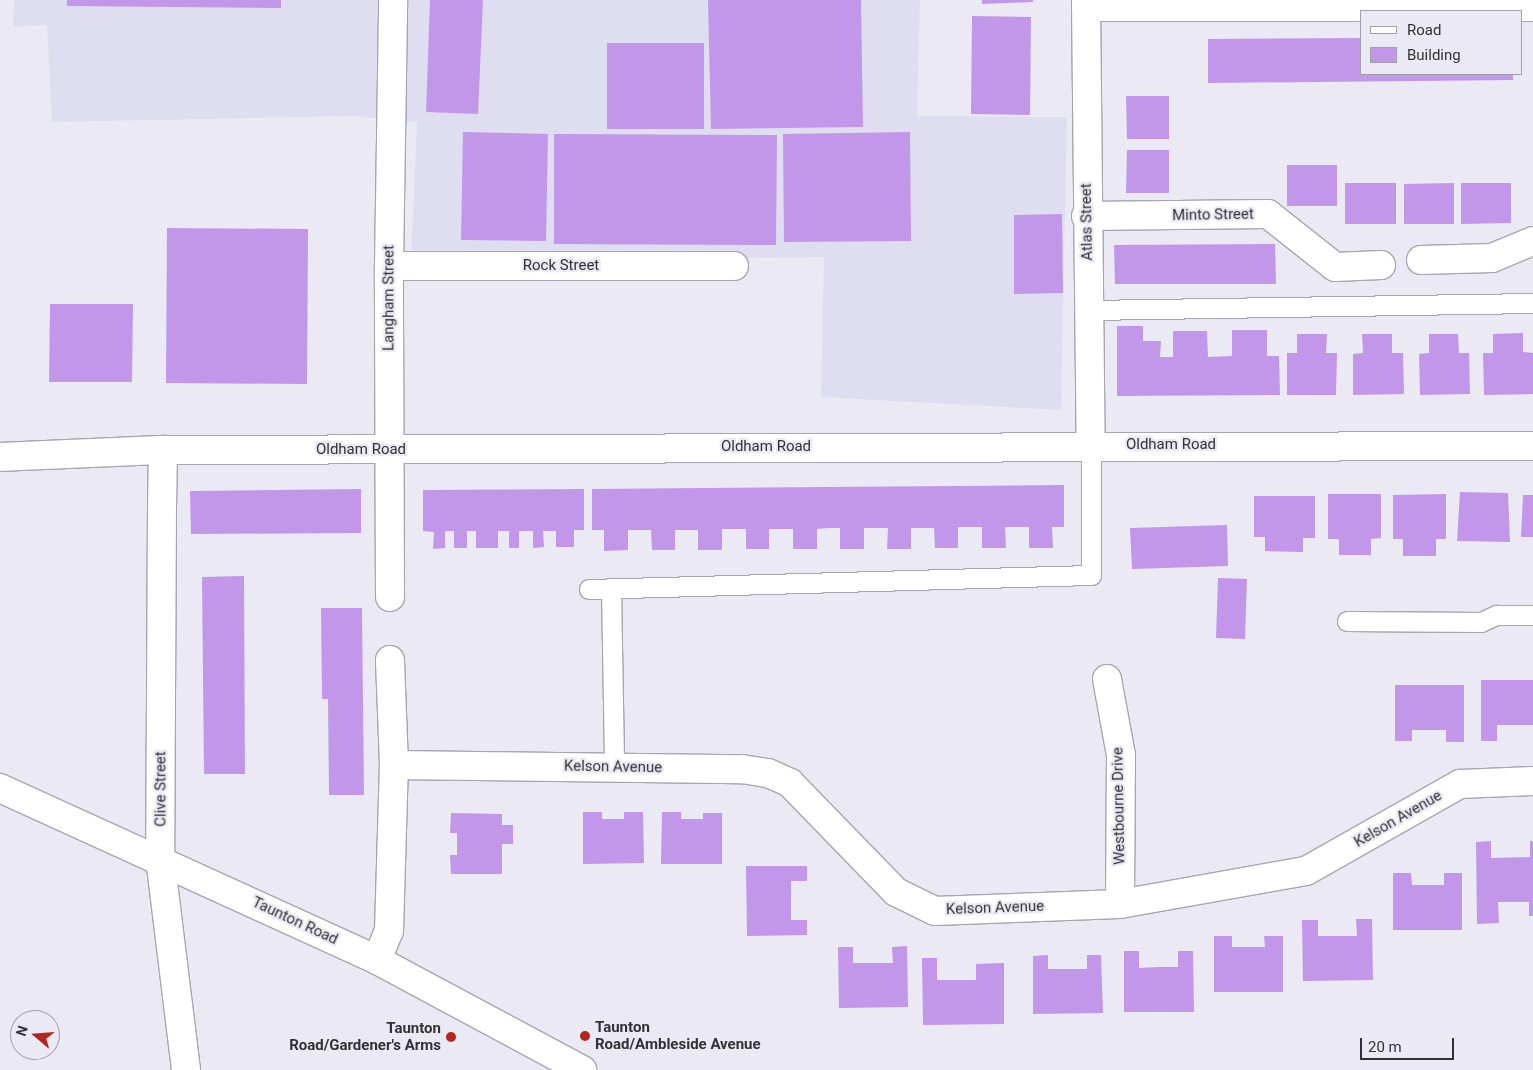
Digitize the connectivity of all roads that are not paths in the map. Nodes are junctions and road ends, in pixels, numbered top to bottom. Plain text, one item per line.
1 (393, 0) edge
2 (1086, 4) edge
3 (1533, 7) edge
4 (1086, 216) junction
5 (1533, 241) edge
6 (1421, 260) dead end
7 (1381, 265) dead end
8 (389, 266) junction
9 (734, 266) dead end
10 (1533, 303) edge
11 (1088, 310) junction
12 (1091, 444) junction
13 (1533, 446) edge
14 (163, 450) junction
15 (389, 450) junction
16 (0, 457) edge
17 (611, 588) junction
18 (589, 589) dead end
19 (390, 597) dead end
20 (1533, 614) edge
21 (1347, 621) dead end
22 (390, 660) dead end
23 (1107, 679) dead end
24 (394, 765) junction
25 (614, 767) junction
26 (1533, 781) edge
27 (0, 788) edge
28 (160, 858) junction
29 (1120, 904) junction
30 (377, 960) junction
31 (186, 1070) edge
32 (582, 1070) edge

1 - 8 main road, Langham Street
2 - 3 main road
2 - 4 main road, Atlas Street
4 - 7 main road, Minto Street
4 - 11 main road, Atlas Street
5 - 6 main road
8 - 9 main road, Rock Street
8 - 15 main road, Langham Street
10 - 11 lane
11 - 12 main road, Atlas Street
12 - 13 main road, Oldham Road
12 - 15 main road, Oldham Road
12 - 17 lane
14 - 15 main road, Oldham Road
14 - 16 main road, Oldham Road
14 - 28 main road, Clive Street
15 - 19 main road, Langham Street
17 - 18 lane
17 - 25 lane
20 - 21 lane
22 - 24 main road
23 - 29 main road, Westbourne Drive
24 - 25 main road, Kelson Avenue
24 - 30 main road
25 - 29 main road, Kelson Avenue
26 - 29 main road, Kelson Avenue
27 - 28 main road, Taunton Road
28 - 30 main road, Taunton Road
28 - 31 main road, Clive Street
30 - 32 main road, Taunton Road

